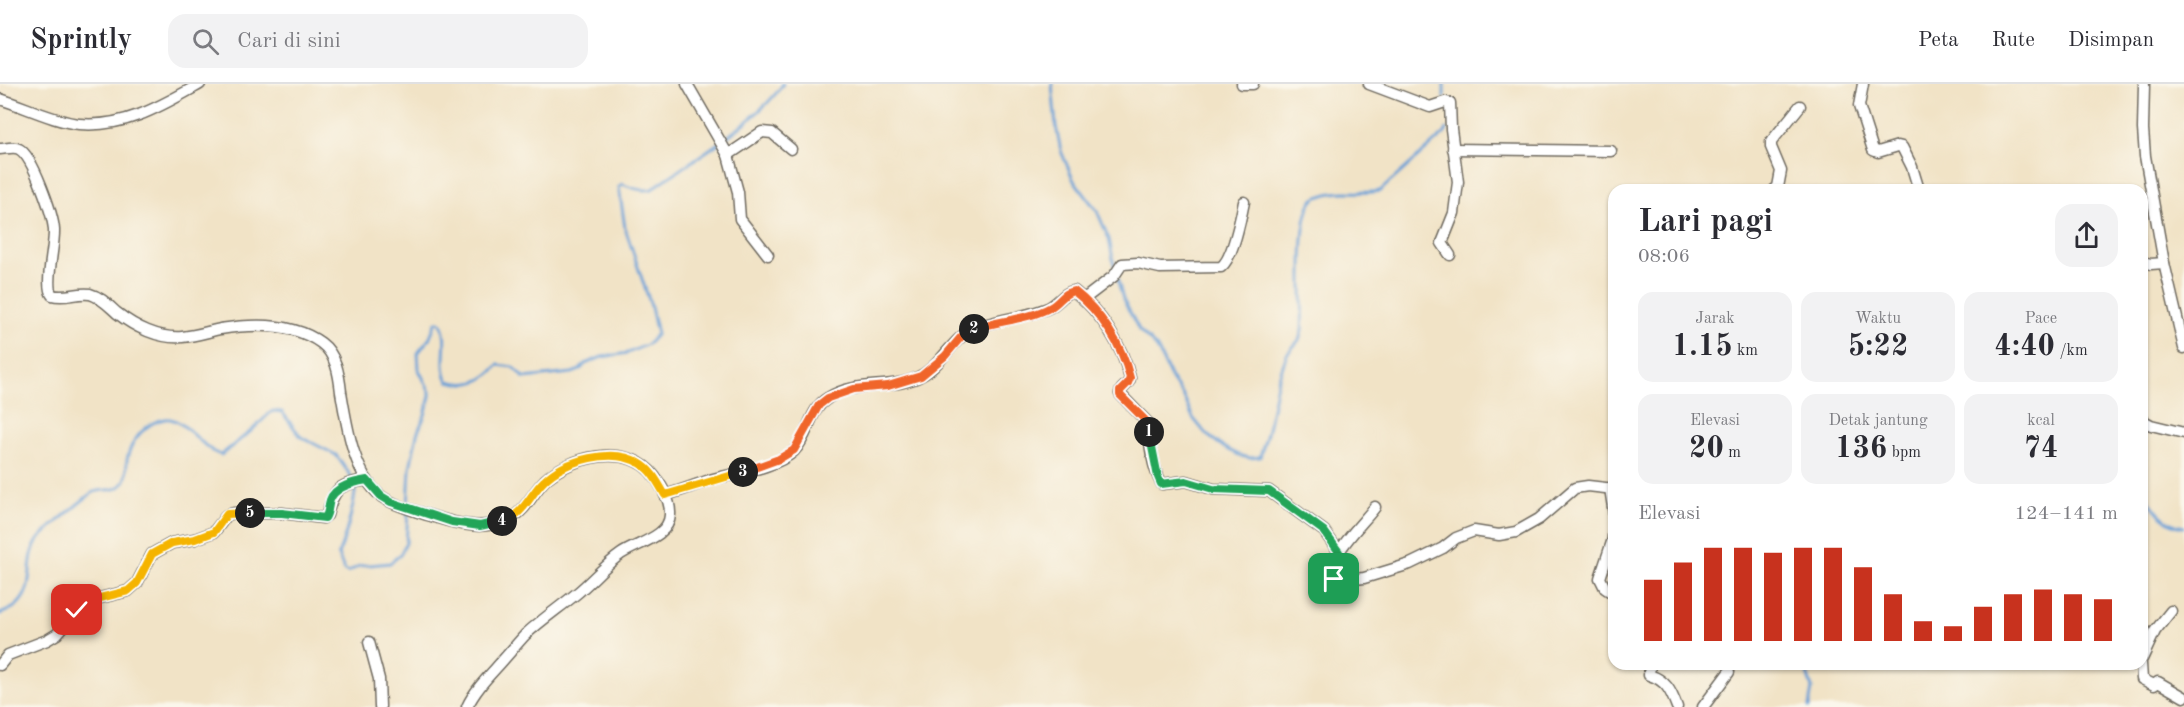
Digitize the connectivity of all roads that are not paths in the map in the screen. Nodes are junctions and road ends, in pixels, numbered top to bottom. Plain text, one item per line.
1 (200, 84) edge
2 (687, 84) edge
3 (1242, 84) edge
4 (1252, 84) edge
5 (1369, 84) edge
6 (1863, 84) edge
7 (2144, 84) edge
8 (0, 99) edge
9 (1800, 106) dead end
10 (0, 149) edge
11 (791, 149) dead end
12 (1453, 149) junction
13 (1611, 151) dead end
14 (728, 155) junction
15 (1779, 184) edge
16 (1917, 184) edge
17 (1244, 201) dead end
18 (768, 255) dead end
19 (1450, 255) dead end
20 (2148, 263) edge
21 (2164, 263) junction
22 (1084, 299) junction
23 (2184, 348) edge
24 (2148, 423) edge
25 (2184, 433) edge
26 (367, 480) junction
27 (1608, 488) edge
28 (665, 495) junction
29 (1375, 507) dead end
30 (1339, 552) junction
31 (1608, 554) edge
32 (1608, 590) edge
33 (2171, 611) dead end
34 (369, 642) dead end
35 (2148, 646) edge
36 (0, 665) edge
37 (1649, 670) edge
38 (2141, 670) edge
39 (1729, 672) dead end
40 (2184, 697) edge
41 (380, 707) edge
42 (466, 707) edge
43 (1677, 707) edge
44 (1703, 707) edge

1 - 8 street
2 - 14 street
3 - 4 street
5 - 12 street
6 - 16 street
7 - 21 street
9 - 15 street
10 - 26 street
11 - 14 street
12 - 13 street
12 - 19 street
14 - 18 street
17 - 22 street
20 - 21 street
21 - 23 street
22 - 28 street
22 - 30 street
24 - 25 street
26 - 28 street
26 - 36 street
27 - 30 street
28 - 42 street
29 - 30 street
31 - 32 street
33 - 35 street
34 - 41 street
37 - 43 street
38 - 40 street
39 - 44 street

